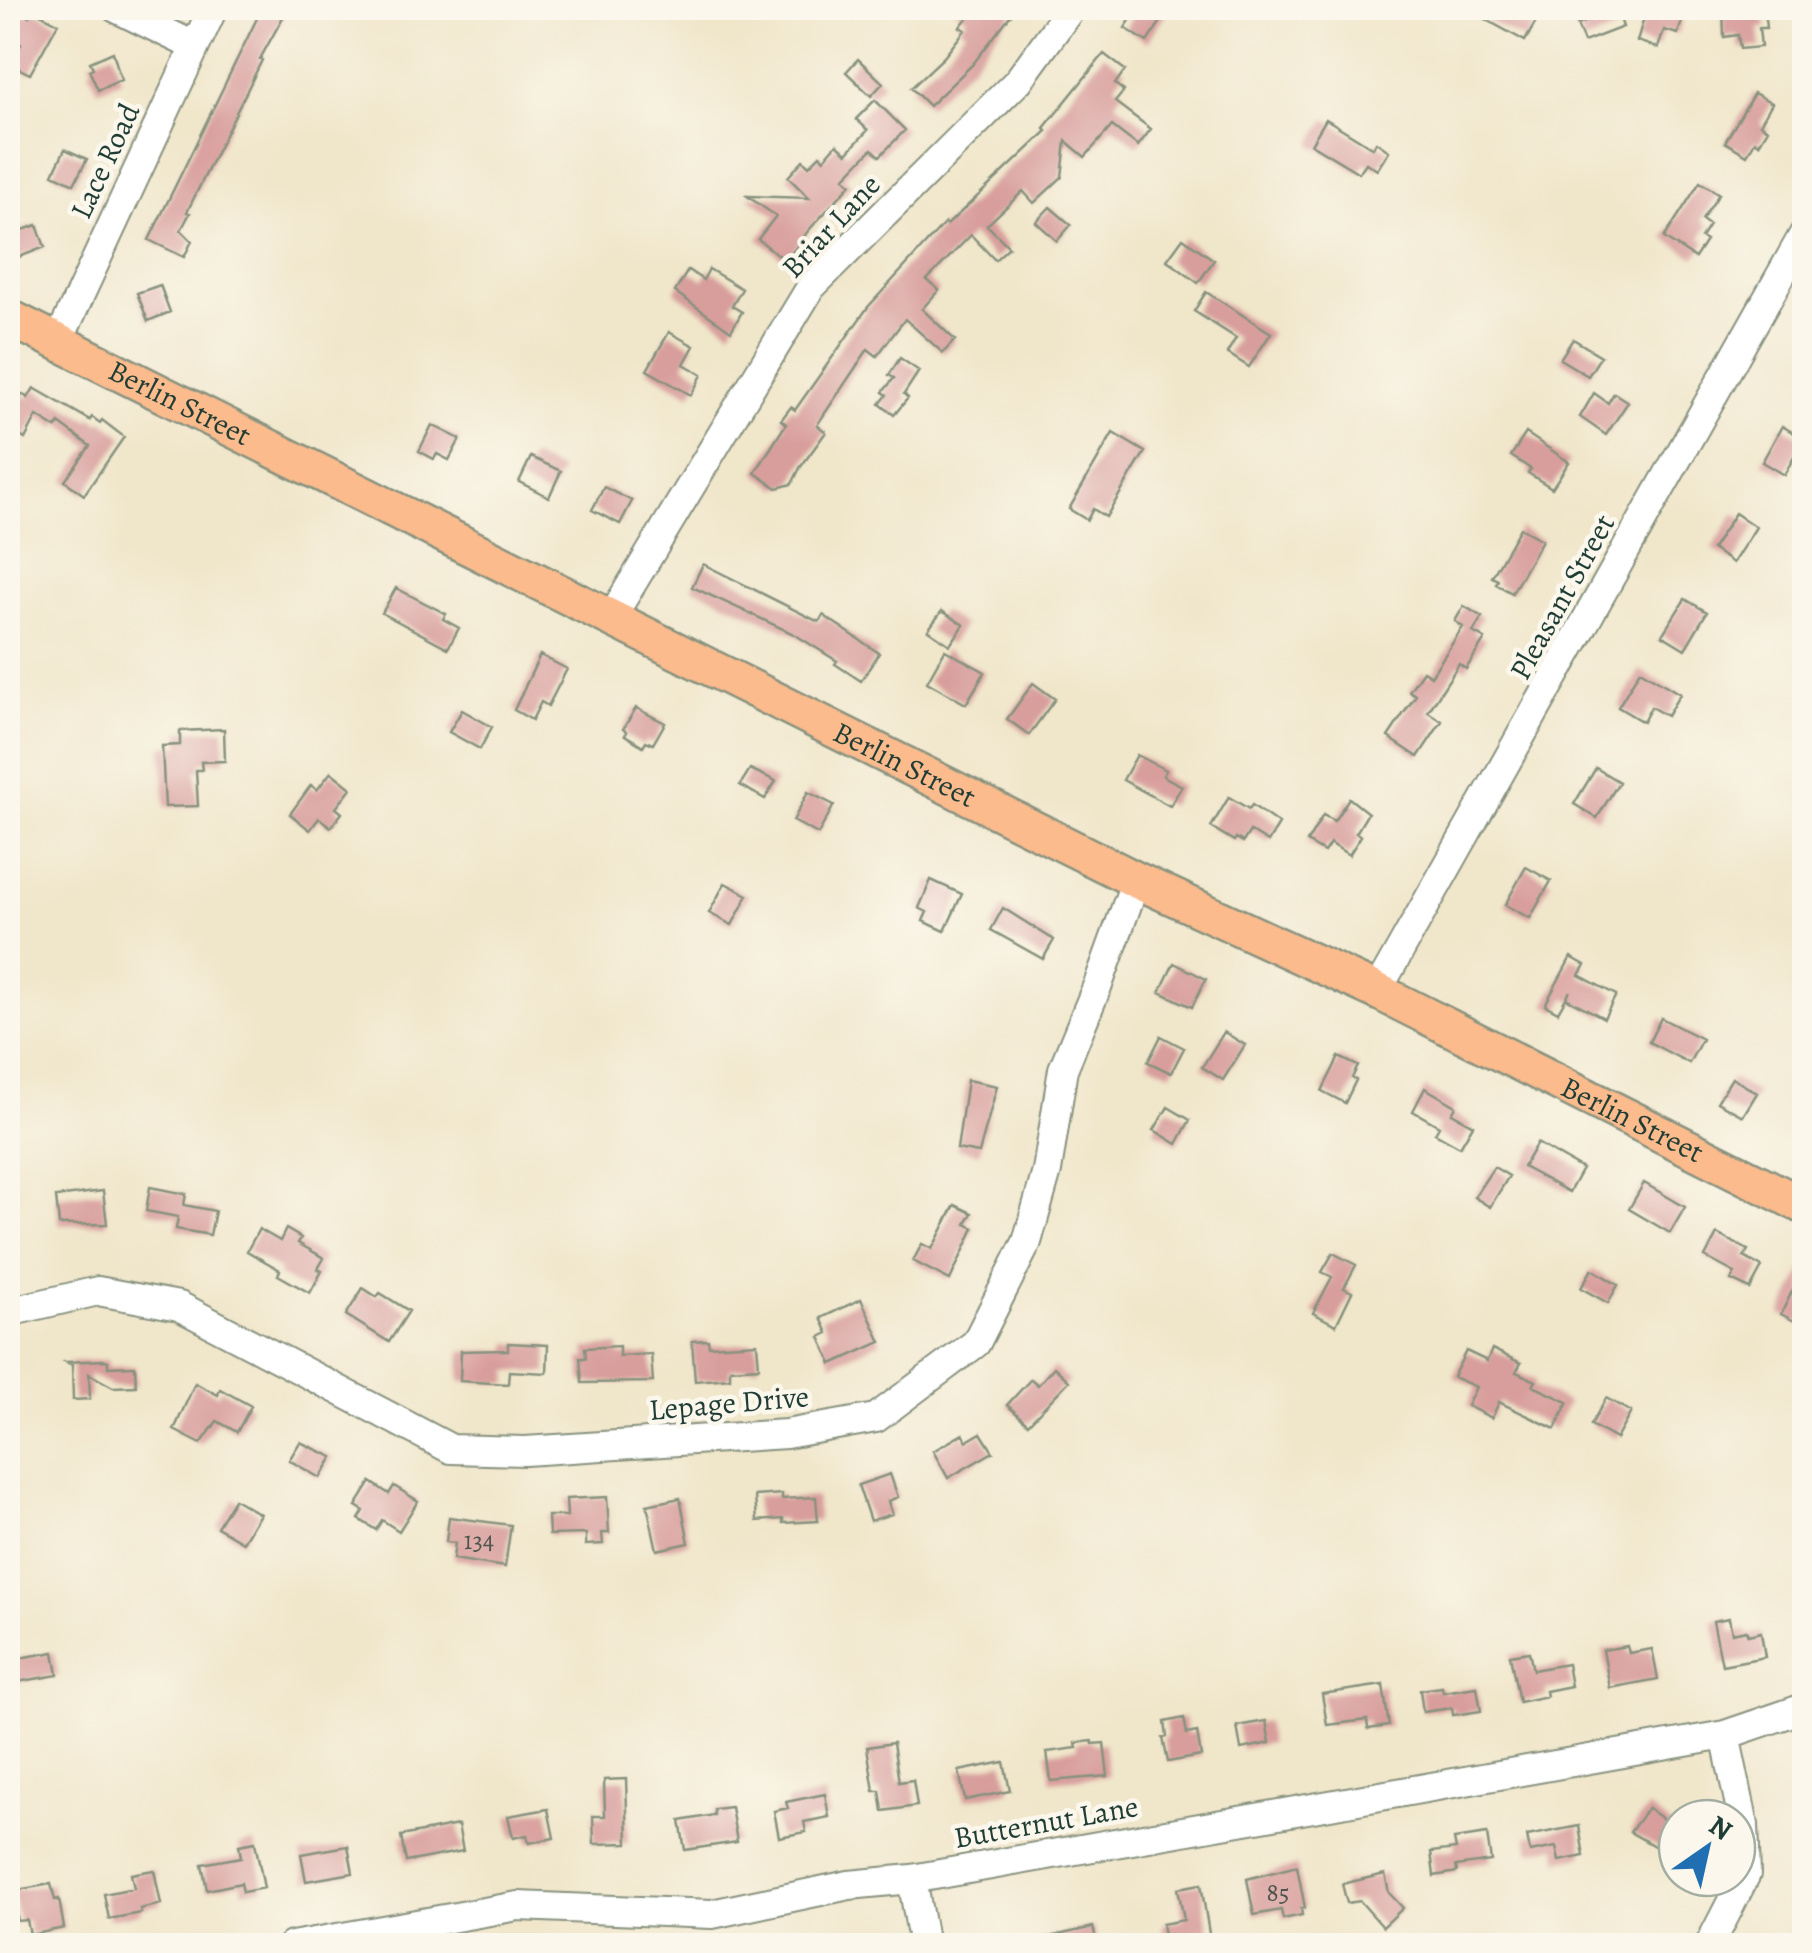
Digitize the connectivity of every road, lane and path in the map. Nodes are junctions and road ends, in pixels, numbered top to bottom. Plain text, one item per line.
1 (116, 8) edge
2 (213, 8) edge
3 (1071, 8) edge
4 (194, 46) junction
5 (1804, 234) edge
6 (11, 327) edge
7 (58, 342) junction
8 (611, 618) junction
9 (1136, 880) junction
10 (1377, 991) junction
11 (1804, 1206) edge
12 (8, 1312) edge
13 (1804, 1708) edge
14 (1725, 1735) junction
15 (912, 1879) junction
16 (292, 1946) edge
17 (924, 1946) edge
18 (1709, 1946) edge

1 - 4 street
2 - 4 street, Lace Road
3 - 8 street, Briar Lane
4 - 7 street, Lace Road
5 - 10 street, Pleasant Street
6 - 7 main road, Berlin Street
7 - 8 main road, Berlin Street
8 - 9 main road, Berlin Street
9 - 10 main road, Berlin Street
9 - 12 street, Lepage Drive
10 - 11 main road, Berlin Street
13 - 14 street, Butternut Lane
14 - 15 street, Butternut Lane
14 - 18 street
15 - 16 street, Butternut Lane
15 - 17 street

